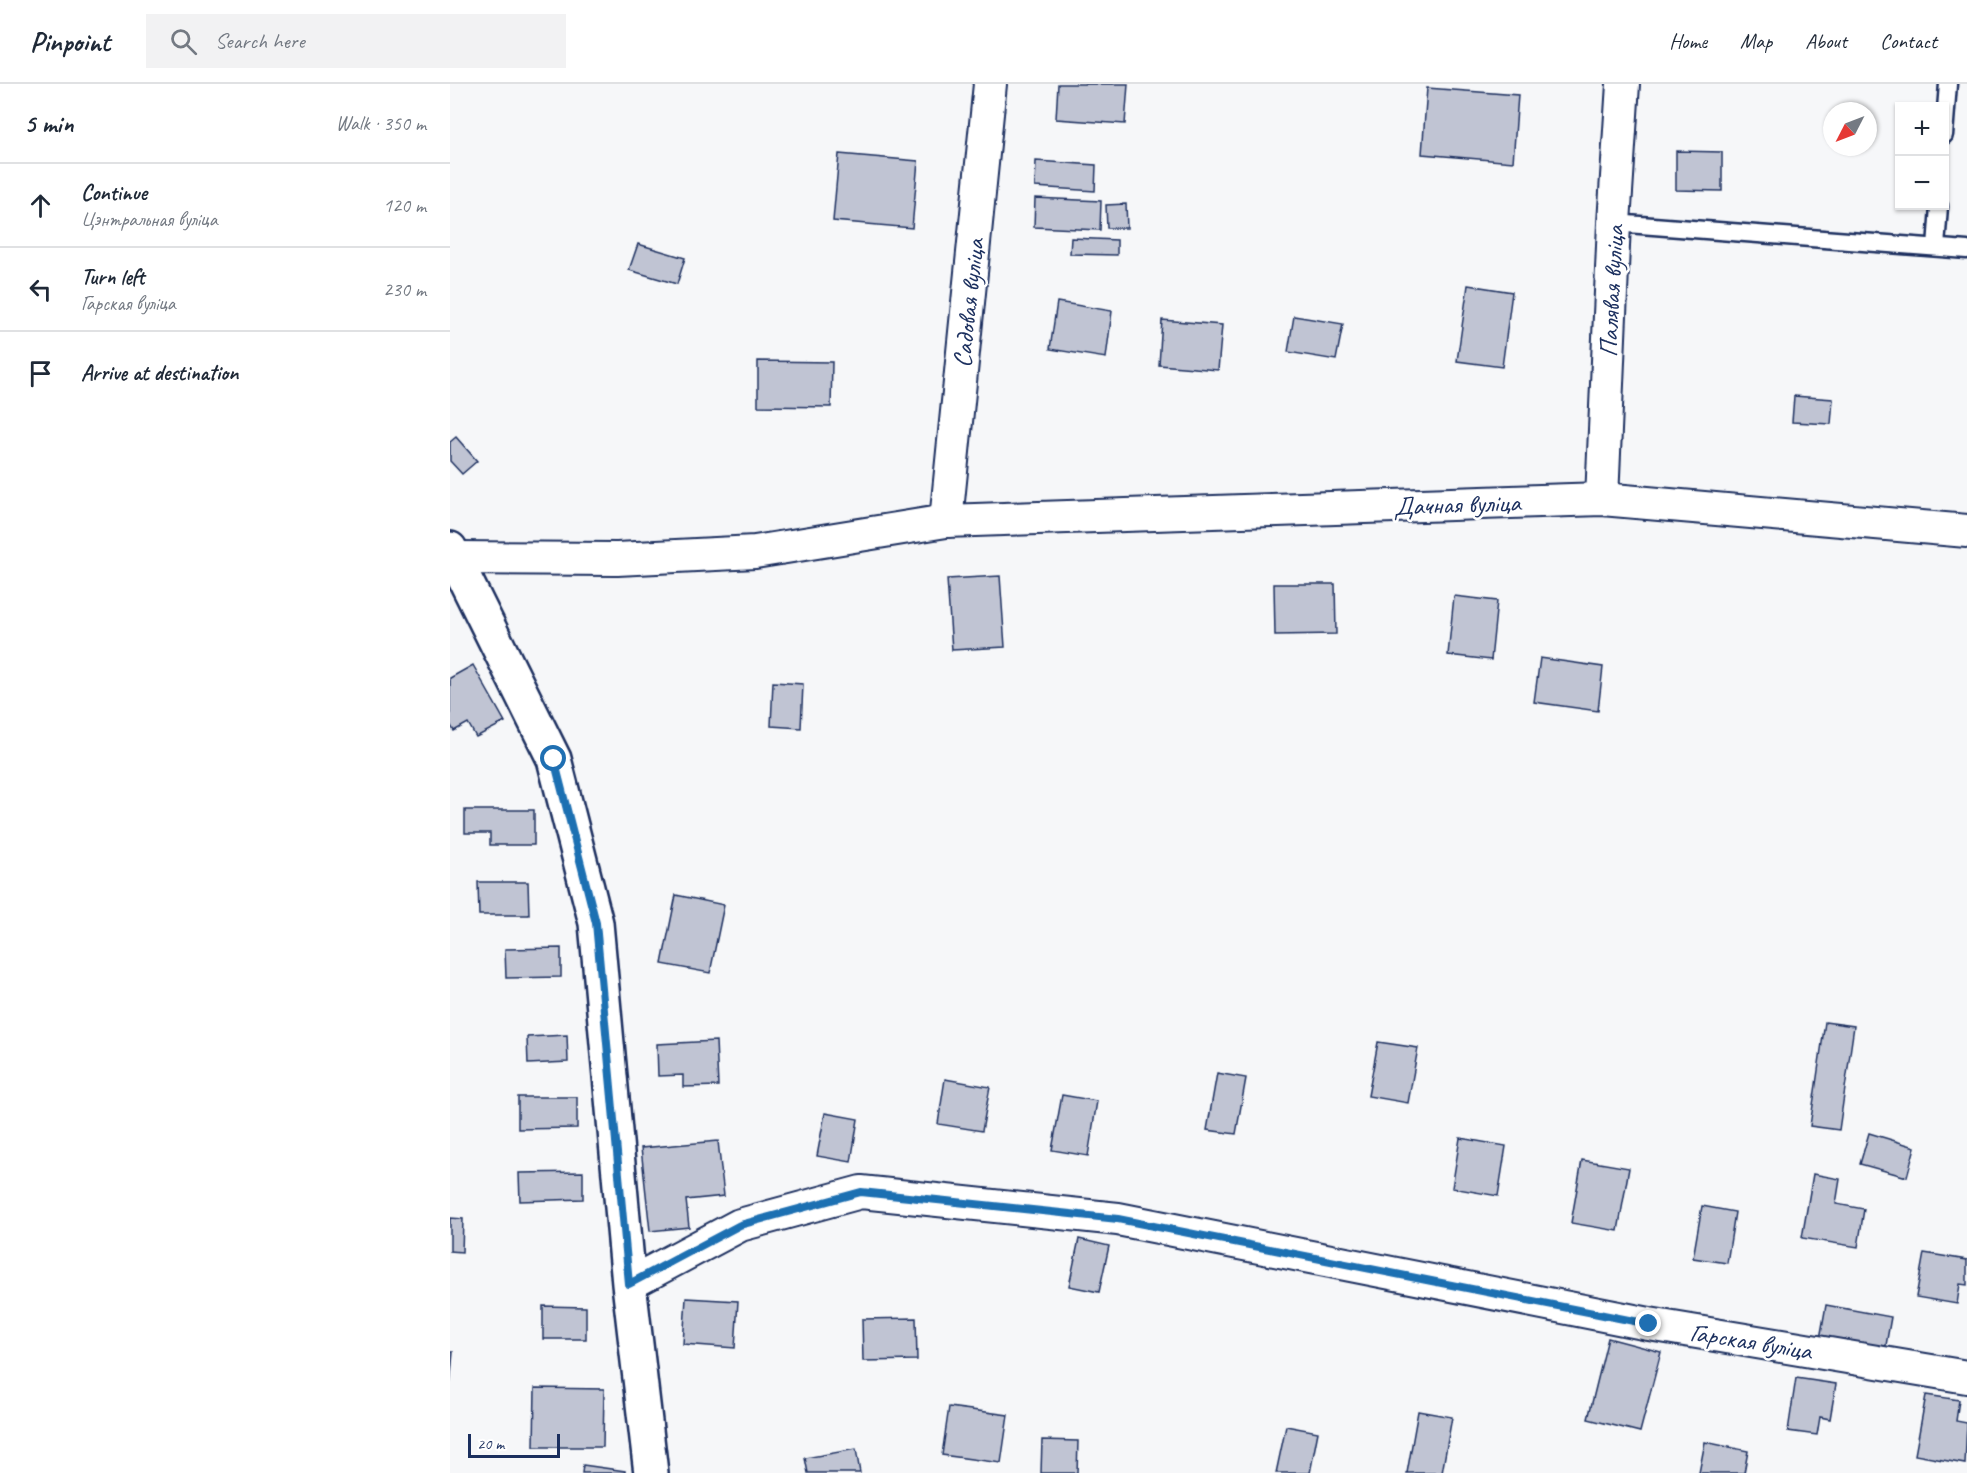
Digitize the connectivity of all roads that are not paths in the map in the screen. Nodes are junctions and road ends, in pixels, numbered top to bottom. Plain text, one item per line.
1 (990, 84) edge
2 (1623, 84) edge
3 (1948, 84) edge
4 (1947, 102) edge
5 (1939, 210) edge
6 (1614, 223) junction
7 (1936, 247) junction
8 (1967, 250) edge
9 (1602, 499) junction
10 (946, 521) junction
11 (1967, 531) edge
12 (453, 554) edge
13 (629, 1284) junction
14 (1967, 1377) edge
15 (651, 1473) edge

1 - 10 street, Садовая вуліца
2 - 6 street, Палявая вуліца
3 - 4 lane
5 - 7 lane
6 - 7 lane
6 - 9 street, Палявая вуліца
7 - 8 lane
9 - 10 street, Дачная вуліца
9 - 11 street, Дачная вуліца
10 - 12 street, Дачная вуліца
12 - 13 street
13 - 14 street, Гарская вуліца
13 - 15 street

